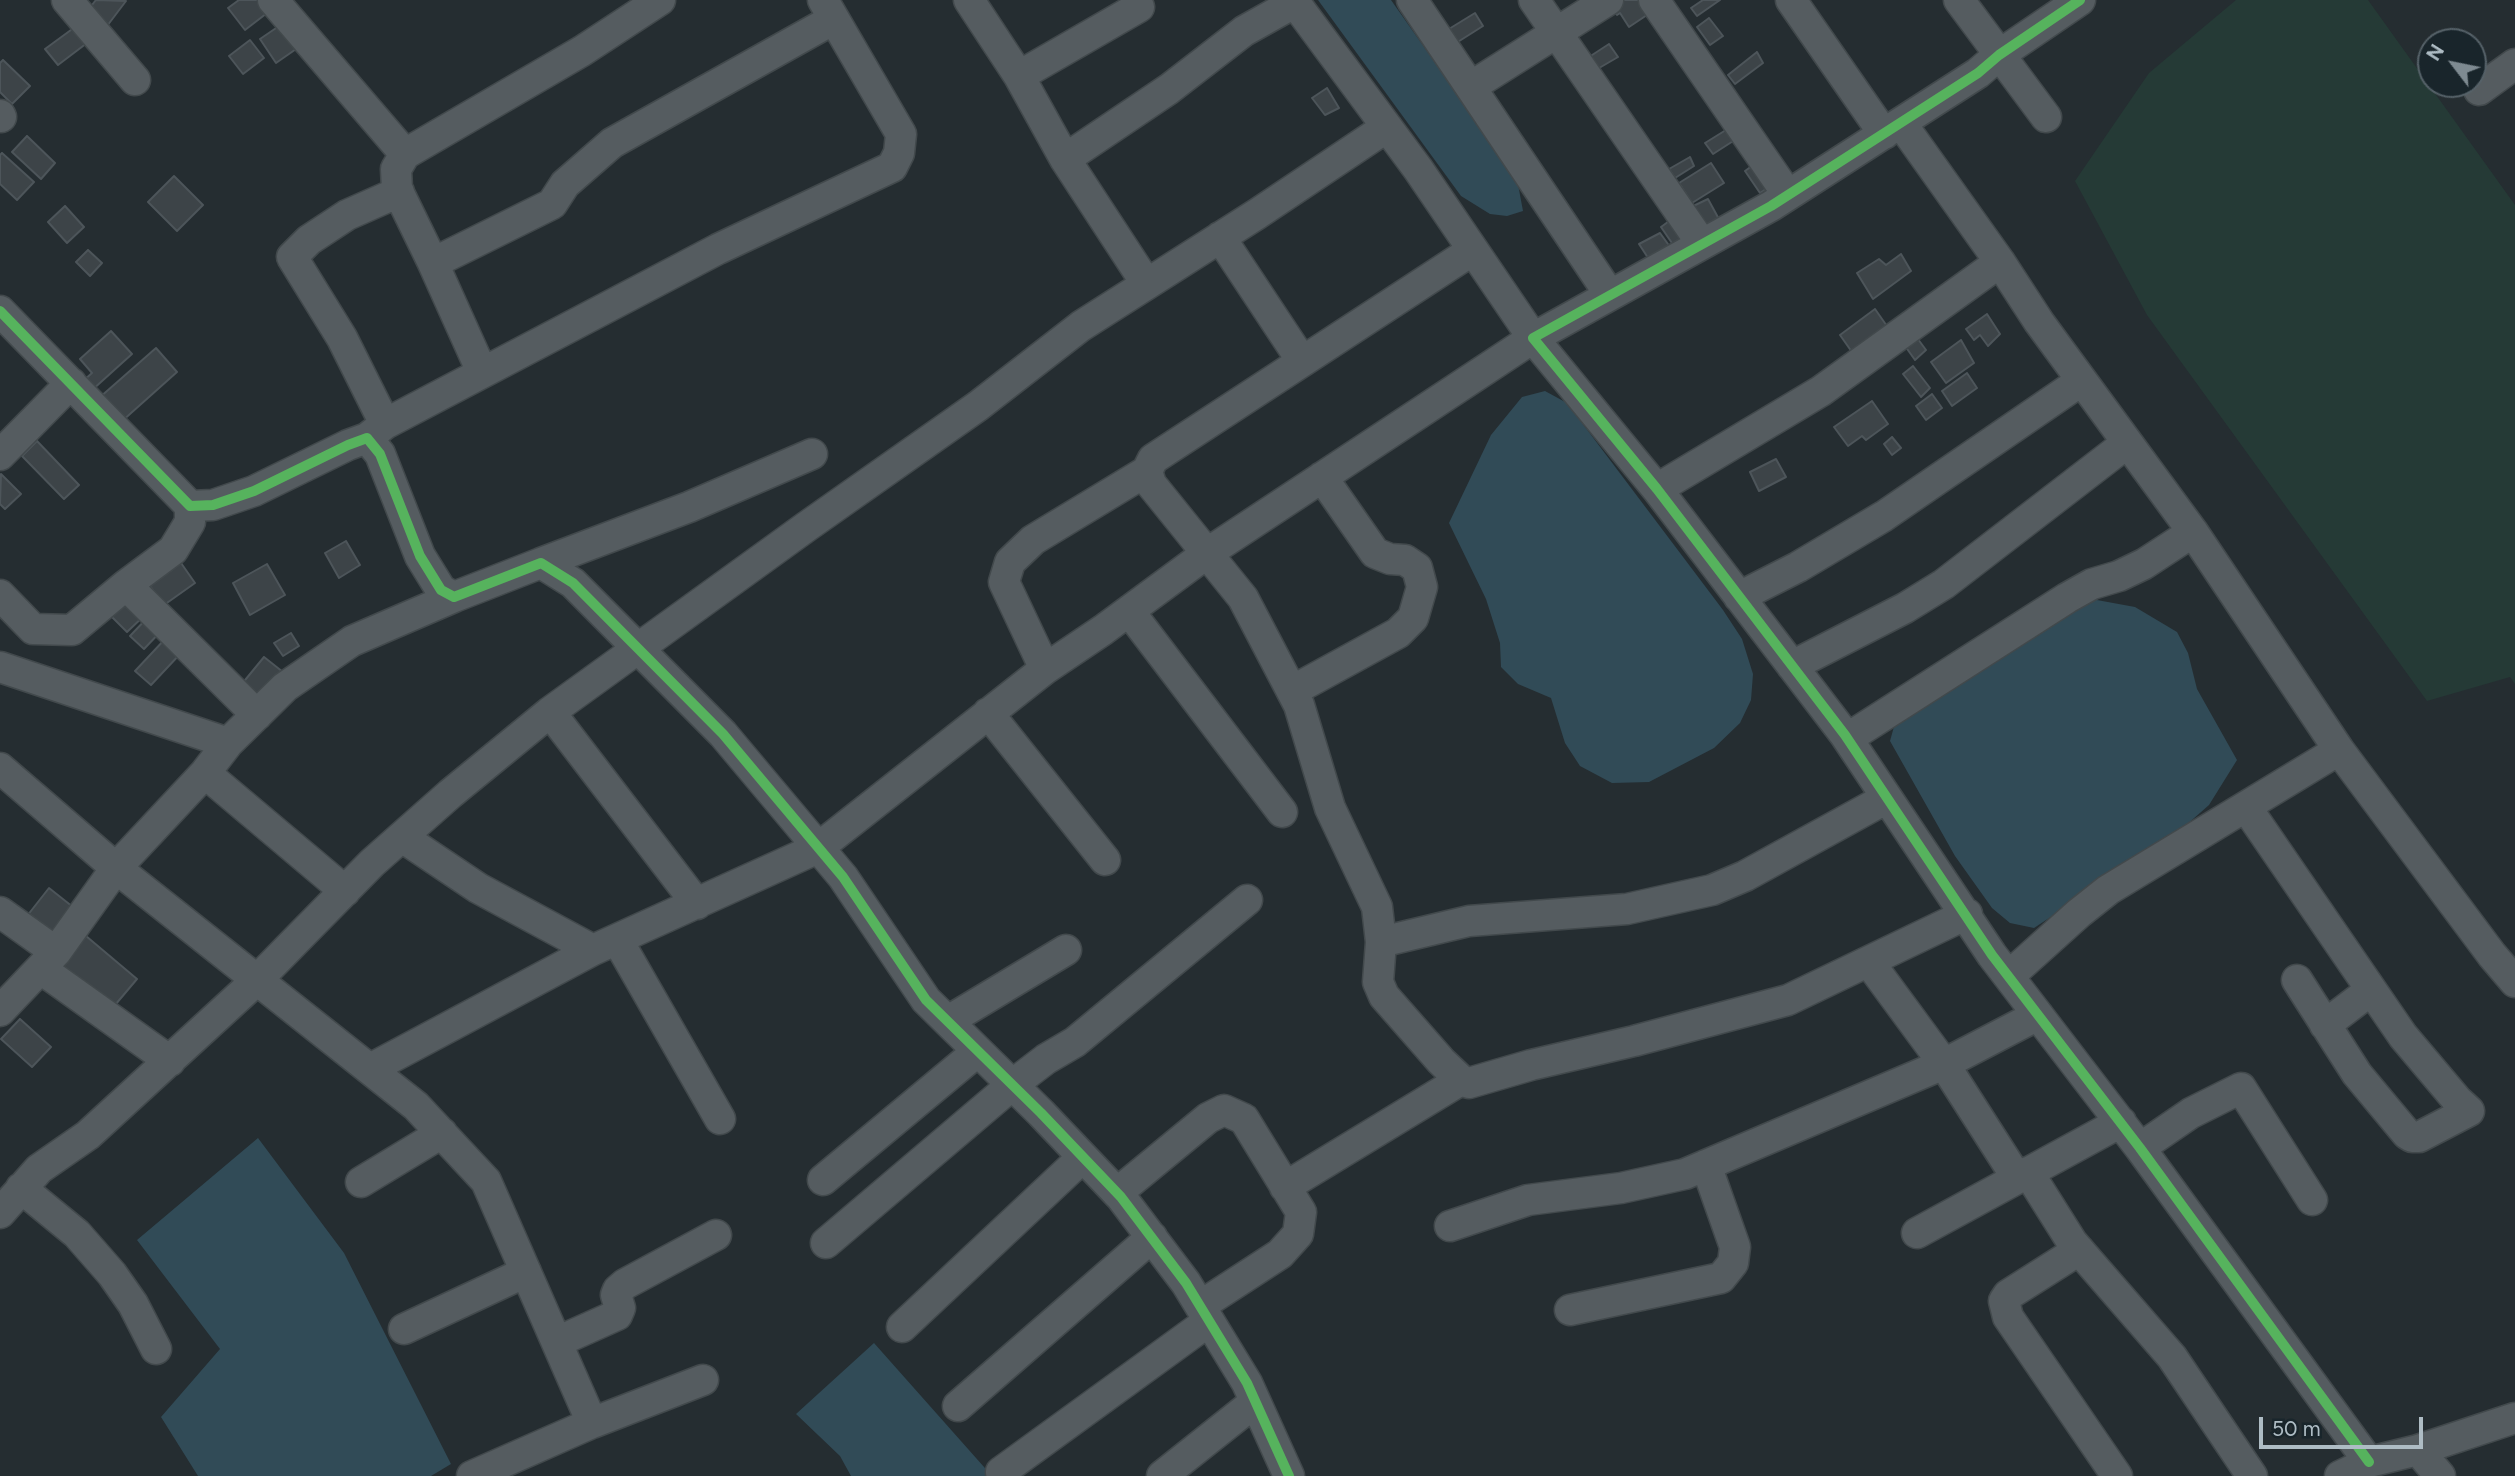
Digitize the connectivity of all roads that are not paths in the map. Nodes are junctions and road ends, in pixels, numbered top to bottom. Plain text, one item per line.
1 (67, 0) edge
2 (273, 0) edge
3 (660, 0) edge
4 (969, 0) edge
5 (1412, 0) edge
6 (1534, 0) edge
7 (1608, 0) edge
8 (1654, 0) edge
9 (1791, 0) edge
10 (1959, 0) edge
11 (2080, 0) edge
12 (1294, 1) edge
13 (1139, 7) dead end
14 (828, 9) edge
15 (1557, 31) junction
16 (1999, 55) junction
17 (2515, 64) edge
18 (1019, 76) junction
19 (135, 80) dead end
20 (2487, 84) edge
21 (1472, 86) junction
22 (2046, 117) dead end
23 (1387, 127) junction
24 (1893, 128) junction
25 (405, 154) junction
26 (1065, 159) junction
27 (399, 192) junction
28 (1788, 195) junction
29 (1220, 237) junction
30 (1702, 244) junction
31 (1473, 250) junction
32 (433, 262) junction
33 (2000, 262) junction
34 (1146, 283) junction
35 (1610, 295) junction
36 (0, 311) edge
37 (1533, 338) junction
38 (1302, 361) junction
39 (482, 372) junction
40 (2081, 381) junction
41 (71, 383) junction
42 (376, 431) junction
43 (2127, 443) junction
44 (0, 454) edge
45 (812, 454) dead end
46 (1147, 471) junction
47 (1322, 477) junction
48 (1657, 488) junction
49 (190, 506) junction
50 (2193, 532) junction
51 (1206, 554) junction
52 (541, 563) junction
53 (126, 585) junction
54 (0, 595) edge
55 (454, 597) junction
56 (1739, 597) junction
57 (1129, 611) junction
58 (638, 650) junction
59 (1792, 666) junction
60 (0, 667) edge
61 (1045, 669) junction
62 (1292, 691) junction
63 (550, 712) junction
64 (988, 713) junction
65 (257, 715) junction
66 (1848, 738) junction
67 (228, 743) junction
68 (2339, 750) junction
69 (0, 768) edge
70 (205, 773) junction
71 (1887, 798) junction
72 (2246, 807) junction
73 (1282, 812) dead end
74 (402, 836) junction
75 (818, 848) junction
76 (1105, 860) dead end
77 (116, 868) junction
78 (345, 891) junction
79 (1247, 900) dead end
80 (697, 904) junction
81 (0, 912) edge
82 (1967, 914) junction
83 (1381, 942) junction
84 (605, 944) junction
85 (1066, 950) dead end
86 (49, 961) junction
87 (1869, 962) junction
88 (2009, 976) junction
89 (258, 979) junction
90 (2297, 980) dead end
91 (2515, 982) edge
92 (2371, 990) junction
93 (0, 1011) edge
94 (2038, 1015) junction
95 (948, 1021) junction
96 (2325, 1025) junction
97 (978, 1051) junction
98 (170, 1061) junction
99 (1944, 1064) junction
100 (370, 1069) junction
101 (1461, 1080) junction
102 (1012, 1085) junction
103 (720, 1119) dead end
104 (2121, 1122) junction
105 (442, 1133) junction
106 (2140, 1148) junction
107 (1083, 1157) junction
108 (1706, 1165) junction
109 (2022, 1175) junction
110 (823, 1180) dead end
111 (361, 1182) dead end
112 (1285, 1186) junction
113 (21, 1188) junction
114 (1117, 1193) junction
115 (2312, 1200) dead end
116 (0, 1213) edge
117 (1450, 1226) dead end
118 (1917, 1233) dead end
119 (716, 1235) dead end
120 (1152, 1237) junction
121 (826, 1243) dead end
122 (2079, 1250) junction
123 (526, 1272) junction
124 (1570, 1310) dead end
125 (1204, 1313) junction
126 (902, 1327) dead end
127 (404, 1329) dead end
128 (557, 1342) junction
129 (156, 1349) dead end
130 (703, 1380) dead end
131 (1255, 1402) junction
132 (958, 1406) dead end
133 (2515, 1418) edge
134 (592, 1423) junction
135 (2418, 1450) junction
136 (2369, 1462) junction
137 (1001, 1472) dead end
138 (472, 1476) edge
139 (1162, 1476) edge
140 (1289, 1476) edge
141 (2117, 1476) edge
142 (2252, 1476) edge
143 (2340, 1476) edge
144 (2440, 1476) edge

1 - 19 street
2 - 25 street
3 - 25 street
4 - 18 street
5 - 21 street
6 - 15 street
7 - 15 street
8 - 28 street
9 - 24 street
10 - 16 street
11 - 16 street
12 - 23 street
12 - 26 street
13 - 18 street
14 - 32 street
14 - 39 street
15 - 21 street
15 - 30 street
16 - 22 street
16 - 24 street
17 - 20 street
18 - 26 street
21 - 35 street
23 - 29 street
23 - 31 street
24 - 28 street
24 - 33 street
25 - 27 street
26 - 34 street
27 - 32 street
27 - 42 street
28 - 30 street
29 - 34 street
29 - 38 street
30 - 35 street
31 - 37 street
31 - 38 street
32 - 39 street
33 - 40 street
33 - 48 street
34 - 58 street
35 - 37 street
36 - 41 street
37 - 47 street
37 - 48 street
38 - 46 street
39 - 42 street
40 - 43 street
40 - 56 street
41 - 44 street
41 - 49 street
42 - 49 street
42 - 55 street
43 - 50 street
43 - 59 street
45 - 52 street
46 - 51 street
46 - 61 street
47 - 51 street
47 - 62 street
48 - 56 street
49 - 53 street
50 - 66 street
50 - 68 street
51 - 57 street
51 - 62 street
52 - 55 street
52 - 58 street
53 - 54 street
53 - 65 street
55 - 65 street
56 - 59 street
57 - 61 street
57 - 73 street
58 - 63 street
58 - 75 street
59 - 66 street
60 - 67 street
61 - 64 street
62 - 83 street
63 - 74 street
63 - 80 street
64 - 75 street
64 - 76 street
65 - 67 street
66 - 71 street
67 - 70 street
68 - 72 street
68 - 91 street
69 - 77 street
70 - 77 street
70 - 78 street
71 - 82 street
71 - 83 street
72 - 88 street
72 - 92 street
74 - 78 street
74 - 84 street
75 - 80 street
75 - 95 street
77 - 86 street
77 - 89 street
78 - 89 street
79 - 102 street
80 - 84 street
81 - 86 street
82 - 87 street
82 - 88 street
83 - 101 street
84 - 100 street
84 - 103 street
85 - 95 street
86 - 93 street
86 - 98 street
87 - 99 street
87 - 101 street
88 - 94 street
89 - 98 street
89 - 100 street
90 - 96 street
92 - 96 street
92 - 96 street
94 - 99 street
94 - 104 street
95 - 97 street
97 - 102 street
97 - 110 street
98 - 113 street
99 - 108 street
99 - 109 street
100 - 105 street
101 - 112 street
102 - 107 street
102 - 121 street
104 - 106 street
104 - 109 street
105 - 111 street
105 - 123 street
106 - 115 street
106 - 136 street
107 - 114 street
107 - 126 street
108 - 117 street
108 - 124 street
109 - 118 street
109 - 122 street
112 - 114 street
112 - 125 street
113 - 116 street
113 - 129 street
114 - 120 street
119 - 128 street
120 - 125 street
120 - 132 street
122 - 141 street
122 - 142 street
123 - 127 street
123 - 128 street
125 - 131 street
125 - 137 street
128 - 134 street
130 - 134 street
131 - 139 street
131 - 140 street
133 - 135 street
134 - 138 street
135 - 136 street
135 - 144 street
136 - 143 street

